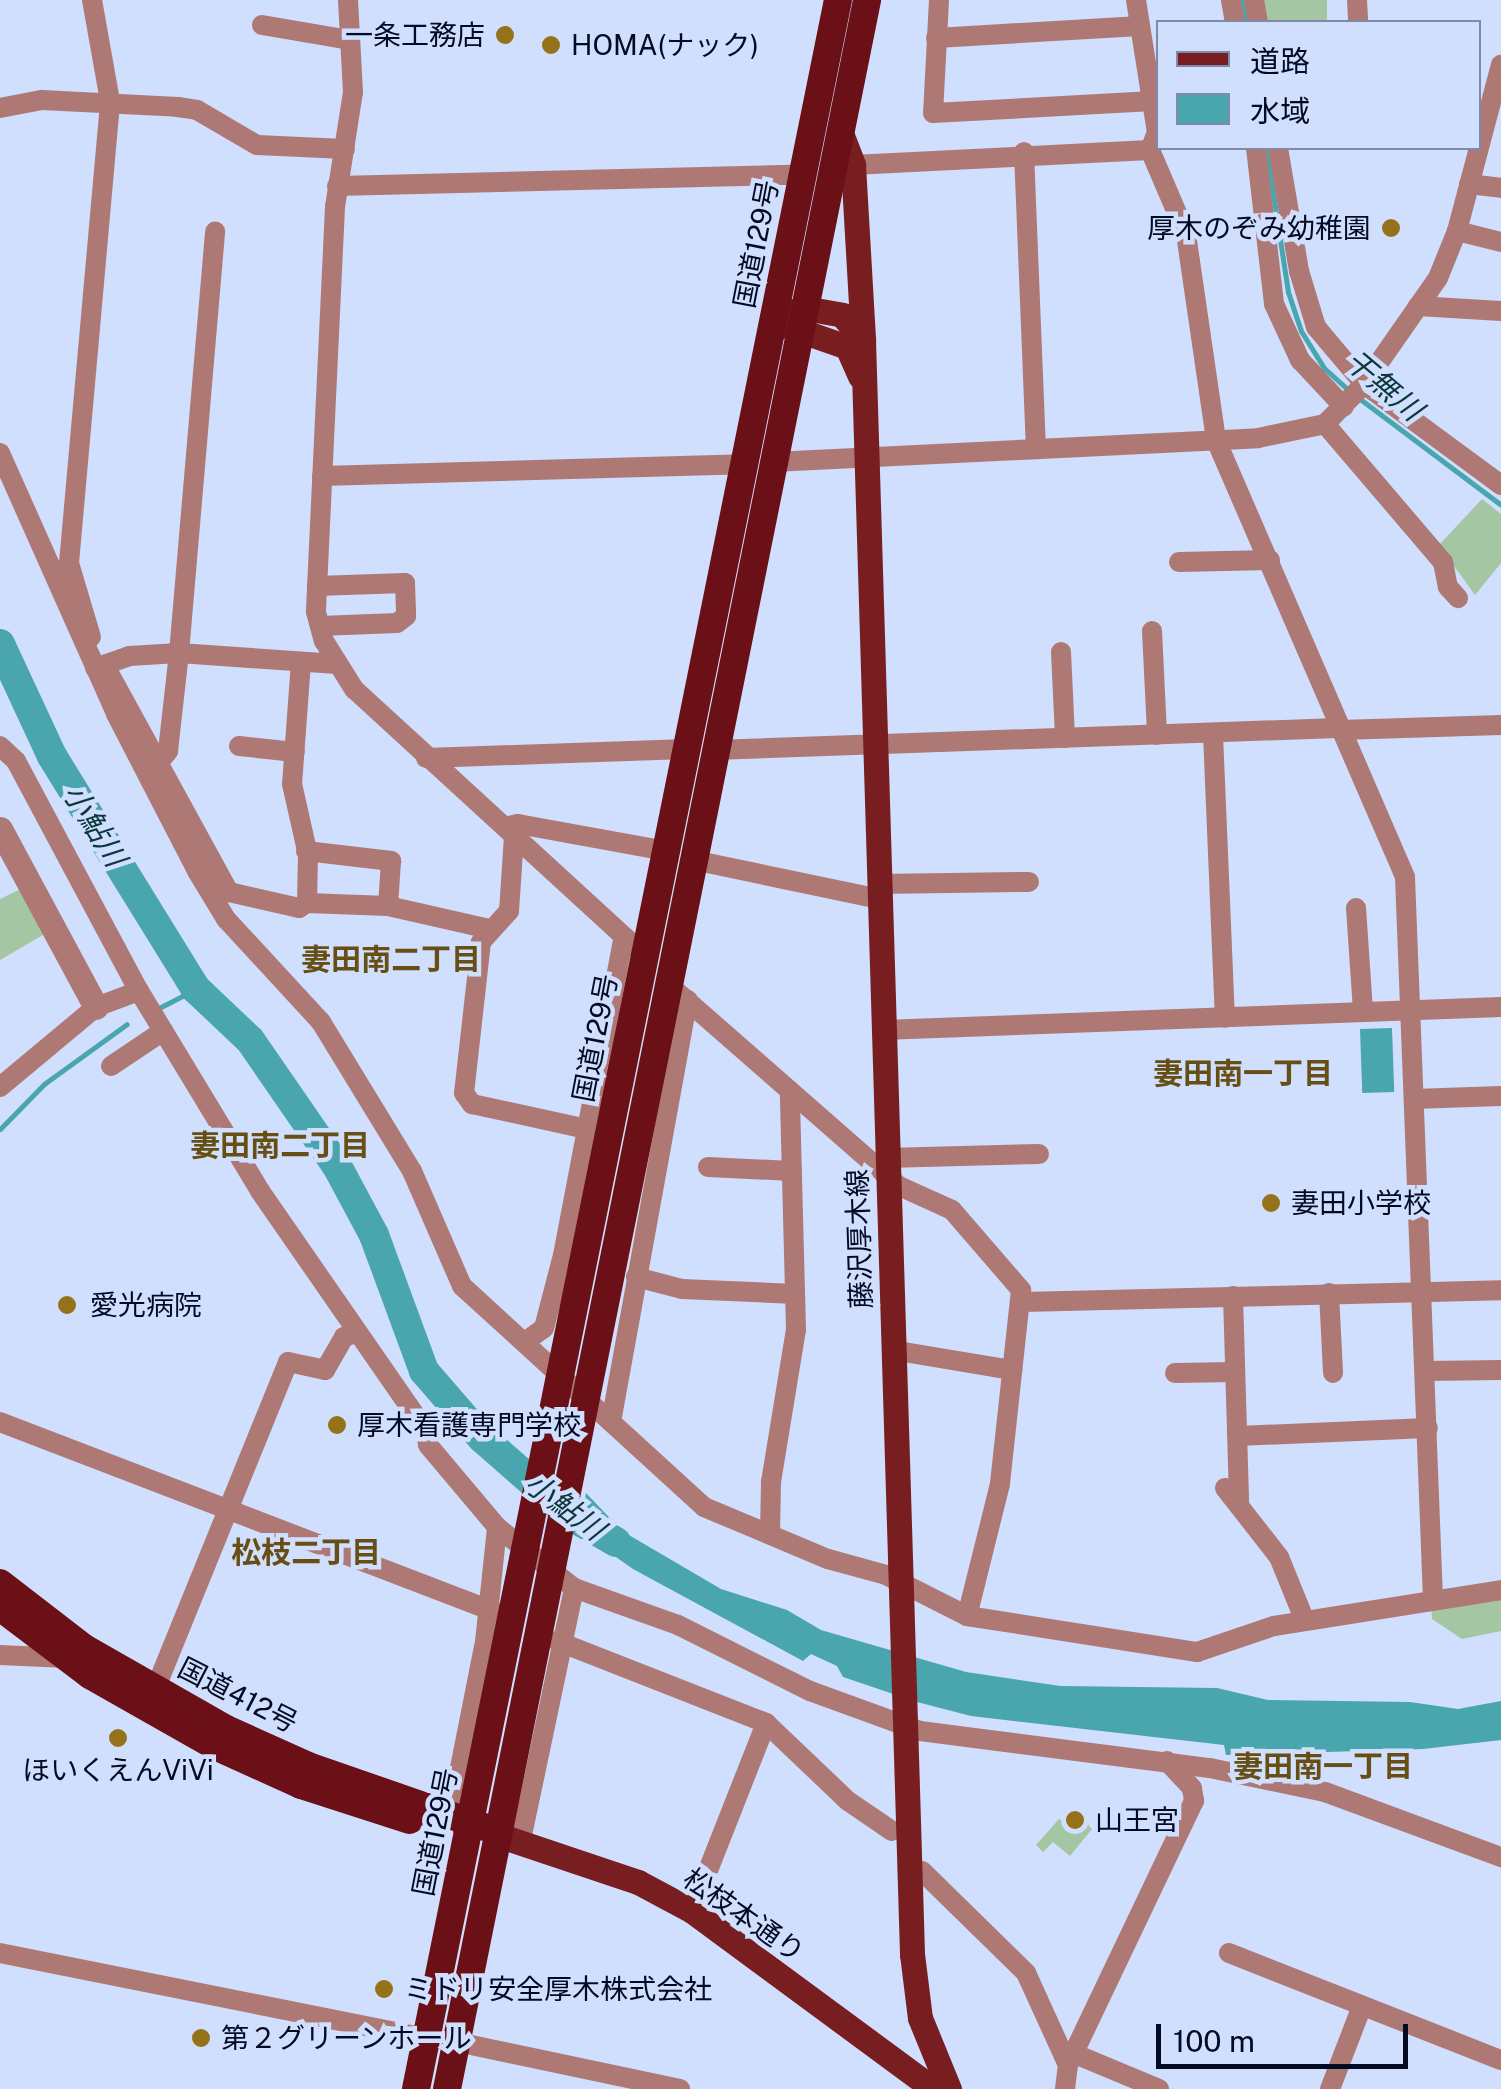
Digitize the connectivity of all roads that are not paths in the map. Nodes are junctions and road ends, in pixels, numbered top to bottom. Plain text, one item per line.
1 (92, 0) edge
2 (348, 0) edge
3 (838, 0) edge
4 (867, 0) edge
5 (939, 0) edge
6 (1136, 0) edge
7 (262, 25) dead end
8 (1140, 26) junction
9 (936, 38) junction
10 (350, 40) junction
11 (1501, 65) edge
12 (110, 100) junction
13 (1156, 101) edge
14 (0, 108) edge
15 (840, 132) junction
16 (1156, 135) edge
17 (1481, 142) edge
18 (345, 148) junction
19 (1150, 150) junction
20 (1256, 150) edge
21 (1278, 150) edge
22 (1479, 150) edge
23 (1024, 152) junction
24 (853, 165) junction
25 (803, 175) junction
26 (1470, 184) junction
27 (337, 186) junction
28 (1501, 188) edge
29 (1457, 231) junction
30 (215, 232) dead end
31 (1501, 242) edge
32 (1418, 306) junction
33 (1501, 310) edge
34 (774, 318) junction
35 (801, 322) junction
36 (863, 340) junction
37 (861, 381) junction
38 (1354, 395) junction
39 (1325, 424) junction
40 (1216, 440) junction
41 (1036, 448) junction
42 (0, 453) edge
43 (864, 459) junction
44 (773, 462) junction
45 (744, 464) junction
46 (322, 476) junction
47 (1501, 485) edge
48 (1270, 560) junction
49 (1179, 562) dead end
50 (317, 586) junction
51 (1458, 598) dead end
52 (320, 626) junction
53 (1148, 640) dead end
54 (1061, 652) dead end
55 (179, 653) junction
56 (302, 662) junction
57 (337, 664) junction
58 (99, 665) junction
59 (1501, 724) edge
60 (1339, 729) junction
61 (1213, 734) junction
62 (1156, 735) junction
63 (1065, 738) junction
64 (874, 744) junction
65 (0, 746) edge
66 (238, 746) dead end
67 (701, 750) junction
68 (295, 752) junction
69 (426, 758) junction
70 (160, 761) junction
71 (0, 828) edge
72 (510, 832) junction
73 (306, 851) junction
74 (680, 856) junction
75 (1029, 882) dead end
76 (878, 892) junction
77 (307, 903) junction
78 (388, 906) junction
79 (1354, 919) dead end
80 (489, 929) junction
81 (634, 948) junction
82 (138, 991) junction
83 (673, 995) junction
84 (1501, 1006) edge
85 (96, 1007) junction
86 (1411, 1010) junction
87 (1363, 1012) junction
88 (1225, 1018) junction
89 (163, 1030) junction
90 (883, 1030) junction
91 (111, 1066) dead end
92 (0, 1087) edge
93 (1498, 1092) edge
94 (790, 1095) junction
95 (1414, 1099) junction
96 (587, 1130) junction
97 (1040, 1154) dead end
98 (886, 1166) junction
99 (708, 1168) dead end
100 (792, 1171) junction
101 (636, 1277) junction
102 (1501, 1290) edge
103 (1329, 1293) junction
104 (1421, 1293) junction
105 (794, 1294) junction
106 (1233, 1296) junction
107 (1024, 1302) junction
108 (355, 1333) junction
109 (526, 1342) junction
110 (892, 1350) junction
111 (1337, 1364) dead end
112 (1012, 1370) junction
113 (1501, 1370) edge
114 (1235, 1372) junction
115 (1425, 1372) junction
116 (1174, 1373) dead end
117 (0, 1422) edge
118 (611, 1422) junction
119 (1428, 1428) junction
120 (1238, 1436) junction
121 (227, 1510) junction
122 (497, 1526) junction
123 (770, 1534) junction
124 (0, 1583) edge
125 (574, 1588) junction
126 (899, 1589) junction
127 (1501, 1590) edge
128 (1434, 1600) junction
129 (0, 1606) edge
130 (492, 1612) junction
131 (967, 1616) junction
132 (1306, 1621) junction
133 (558, 1641) junction
134 (0, 1655) edge
135 (66, 1658) junction
136 (151, 1699) junction
137 (902, 1720) junction
138 (766, 1723) junction
139 (1167, 1762) junction
140 (465, 1824) junction
141 (892, 1831) dead end
142 (510, 1837) junction
143 (1501, 1857) edge
144 (922, 1871) dead end
145 (692, 1911) junction
146 (0, 1953) edge
147 (1230, 1953) dead end
148 (1362, 2006) junction
149 (425, 2038) junction
150 (926, 2041) junction
151 (456, 2042) junction
152 (892, 2059) junction
153 (1072, 2060) junction
154 (1501, 2060) edge
155 (416, 2089) edge
156 (447, 2089) edge
157 (680, 2089) edge
158 (932, 2089) edge
159 (949, 2089) edge
160 (1065, 2089) edge
161 (1159, 2089) edge
162 (1330, 2089) edge

1 - 12 street
2 - 10 street
3 - 25 highway, 国道129号
4 - 15 highway, 国道129号
5 - 9 street
6 - 8 street
7 - 10 street
8 - 9 street
8 - 13 street
9 - 13 street
10 - 18 street
11 - 17 street
12 - 14 street
12 - 18 street
12 - 58 street
15 - 24 main road, 藤沢厚木線
15 - 35 highway, 国道129号
16 - 19 street
18 - 27 street
19 - 23 street
19 - 40 street
20 - 38 street
21 - 38 street
22 - 26 street
23 - 24 street
23 - 41 street
24 - 36 main road, 藤沢厚木線
25 - 27 street
25 - 34 highway, 国道129号
26 - 28 street
26 - 29 street
27 - 46 street
29 - 31 street
29 - 32 street
30 - 55 street
32 - 33 street
32 - 38 street
34 - 35 main road
34 - 45 highway, 国道129号
35 - 36 main road
35 - 37 main road
35 - 44 highway, 国道129号
36 - 37 main road, 藤沢厚木線
37 - 43 main road, 藤沢厚木線
38 - 39 street
38 - 47 street
39 - 40 street
39 - 51 street
40 - 41 street
40 - 48 street
41 - 43 street
42 - 58 street
43 - 44 street
43 - 64 main road, 藤沢厚木線
44 - 67 highway, 国道129号
45 - 46 street
45 - 67 highway, 国道129号
46 - 50 street
48 - 49 street
48 - 60 street
50 - 52 street
50 - 52 street
52 - 57 street
53 - 62 street
54 - 63 street
55 - 56 street
55 - 58 street
55 - 70 street
56 - 57 street
56 - 68 street
57 - 69 street
58 - 70 street
58 - 109 street
59 - 60 street
60 - 61 street
60 - 86 street
61 - 62 street
61 - 88 street
62 - 63 street
63 - 64 street
64 - 67 street
64 - 76 main road, 藤沢厚木線
65 - 82 street
66 - 68 street
67 - 69 street
67 - 74 highway, 国道129号
68 - 73 street
69 - 72 street
70 - 77 street
71 - 85 street
72 - 74 street
72 - 80 street
72 - 81 street
73 - 77 street
73 - 78 street
74 - 76 street
74 - 81 highway, 国道129号
74 - 83 highway, 国道129号
75 - 76 street
76 - 90 main road, 藤沢厚木線
77 - 78 street
78 - 80 street
79 - 87 street
80 - 96 street
81 - 96 street
81 - 140 highway, 国道129号
82 - 85 street
82 - 89 street
83 - 94 street
83 - 101 street
83 - 142 highway, 国道129号
84 - 86 street
85 - 92 street
86 - 87 street
86 - 95 street
87 - 88 street
88 - 90 street
89 - 91 street
89 - 108 street
90 - 98 main road, 藤沢厚木線
93 - 95 street
94 - 98 street
94 - 100 street
95 - 104 street
96 - 109 street
97 - 98 street
98 - 107 street
98 - 110 main road, 藤沢厚木線
99 - 100 street
100 - 105 street
101 - 105 street
101 - 118 street
102 - 104 street
103 - 104 street
103 - 106 street
103 - 111 street
104 - 115 street
105 - 123 street
106 - 107 street
106 - 114 street
107 - 112 street
108 - 121 street
108 - 122 street
109 - 118 street
110 - 112 street
110 - 126 main road, 藤沢厚木線
112 - 131 street
113 - 115 street
114 - 116 street
114 - 120 street
115 - 119 street
117 - 121 street
118 - 123 street
119 - 120 street
119 - 128 street
120 - 132 street
121 - 130 street
121 - 136 street
122 - 125 street
122 - 130 street
123 - 126 street
124 - 136 highway, 国道412号
125 - 133 street
125 - 137 street
126 - 131 street
126 - 137 main road, 藤沢厚木線
127 - 128 street
128 - 132 street
129 - 135 highway, 国道412号
130 - 140 street
131 - 132 street
133 - 138 street
133 - 142 street
134 - 135 street
135 - 136 highway, 国道412号
136 - 140 highway, 国道412号
137 - 139 street
137 - 150 main road, 藤沢厚木線
138 - 141 street
138 - 145 street
139 - 143 street
139 - 153 street
140 - 142 highway
140 - 149 highway, 国道129号
142 - 145 main road, 松枝本通り
142 - 151 highway, 国道129号
144 - 153 street
145 - 152 main road, 松枝本通り
146 - 149 street
147 - 148 street
148 - 154 street
148 - 162 street
149 - 155 highway, 国道129号
150 - 152 main road
150 - 159 main road, 藤沢厚木線
151 - 156 highway, 国道129号
151 - 157 street
152 - 158 main road, 松枝本通り
153 - 160 street
153 - 161 street

